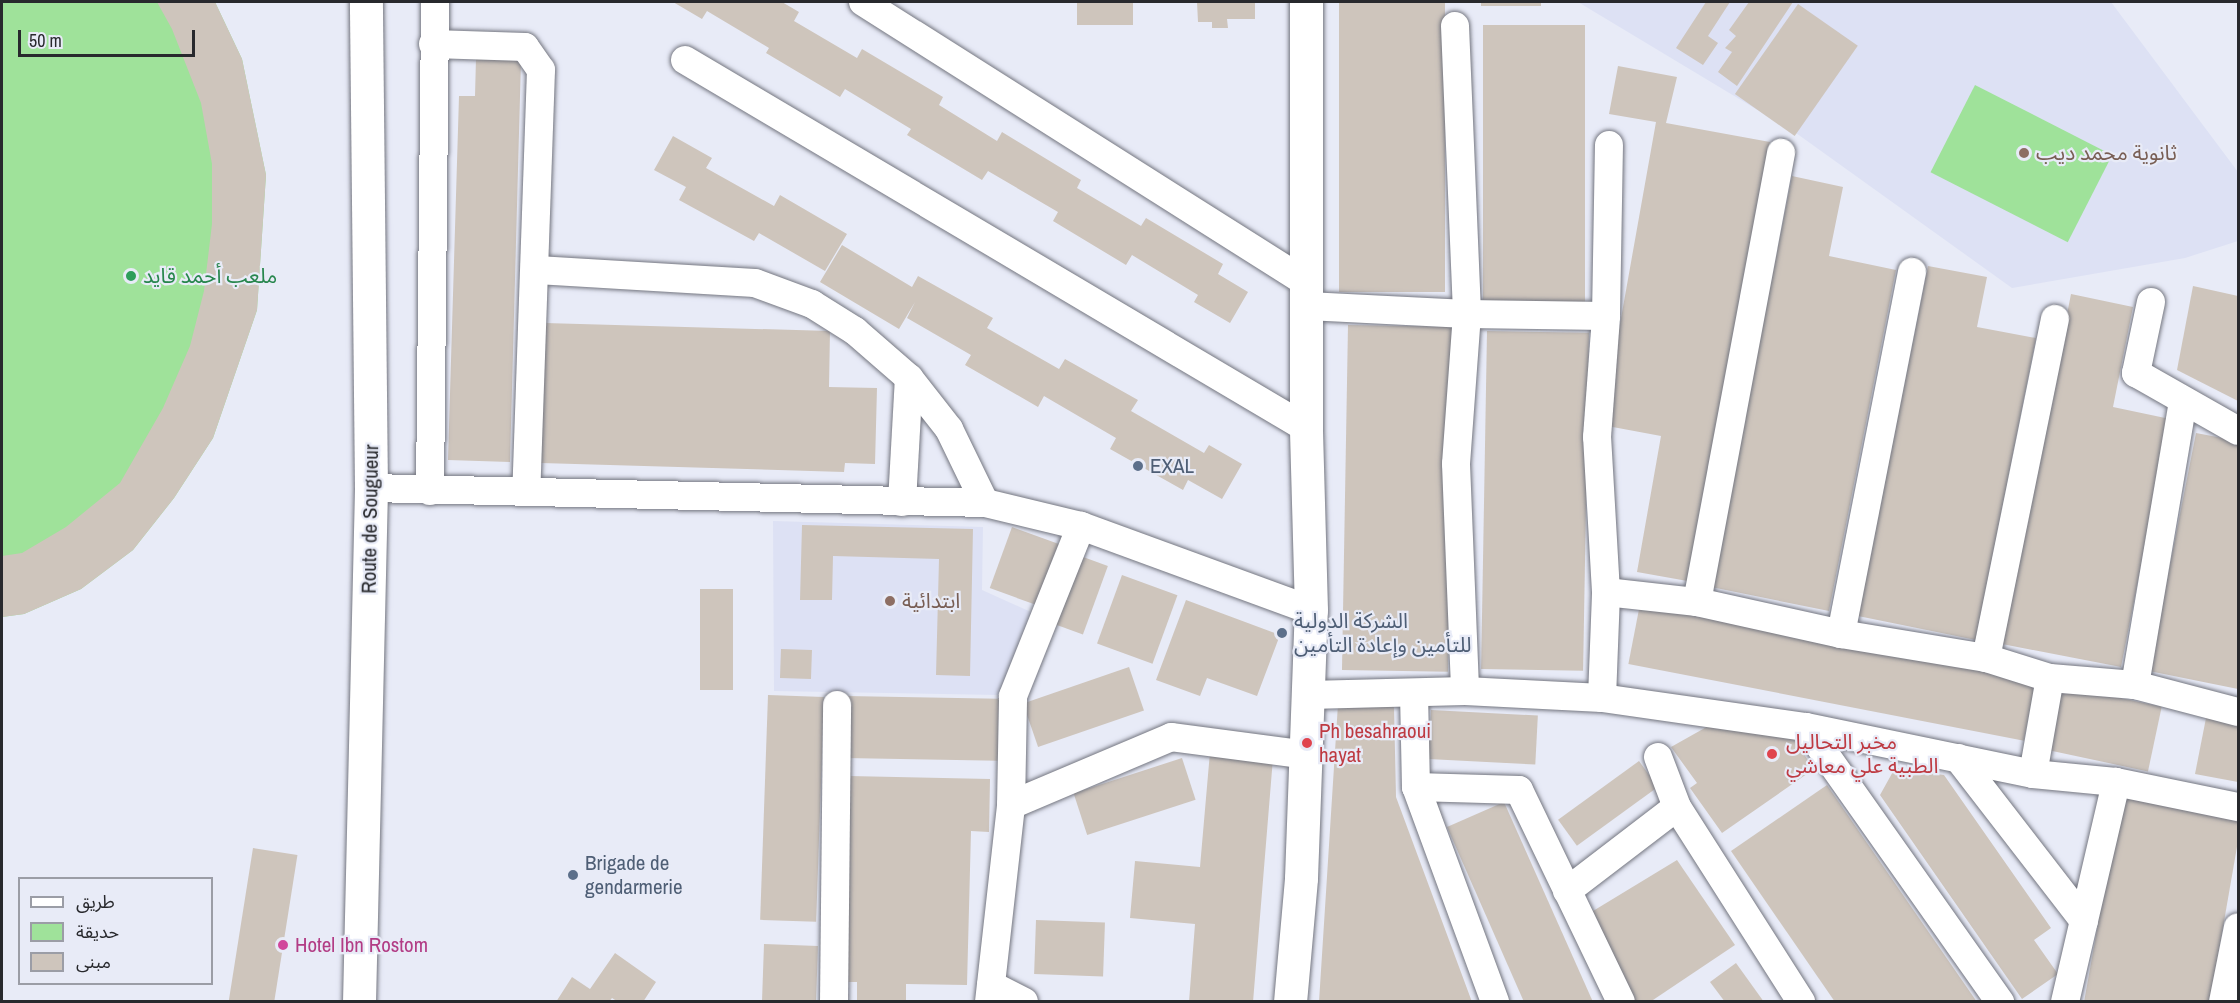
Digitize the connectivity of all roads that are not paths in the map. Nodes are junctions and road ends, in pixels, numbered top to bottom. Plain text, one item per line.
1 (359, 2) edge
2 (366, 2) edge
3 (435, 2) edge
4 (863, 2) edge
5 (1306, 2) edge
6 (1455, 26) dead end
7 (367, 37) junction
8 (433, 44) junction
9 (685, 60) dead end
10 (1609, 145) dead end
11 (1781, 153) dead end
12 (537, 270) junction
13 (1912, 272) dead end
14 (1307, 295) junction
15 (2151, 302) dead end
16 (1467, 315) junction
17 (1606, 316) junction
18 (2055, 319) dead end
19 (909, 378) junction
20 (2183, 401) junction
21 (1306, 428) junction
22 (2238, 431) edge
23 (371, 488) junction
24 (526, 490) junction
25 (430, 491) junction
26 (902, 502) junction
27 (986, 502) junction
28 (1081, 526) junction
29 (1606, 592) junction
30 (1697, 602) junction
31 (1311, 610) junction
32 (1841, 634) junction
33 (1986, 658) junction
34 (2050, 678) junction
35 (2135, 685) junction
36 (1465, 691) junction
37 (1414, 693) junction
38 (1309, 696) junction
39 (1602, 698) junction
40 (837, 705) dead end
41 (2238, 712) edge
42 (1806, 727) junction
43 (1307, 755) junction
44 (1658, 757) dead end
45 (1958, 758) junction
46 (2033, 774) junction
47 (2116, 782) junction
48 (1416, 787) junction
49 (1011, 805) junction
50 (1677, 807) junction
51 (2238, 807) edge
52 (1567, 891) junction
53 (2084, 921) junction
54 (2238, 927) edge
55 (990, 993) edge
56 (359, 1002) edge
57 (834, 1002) edge
58 (1024, 1002) edge
59 (1290, 1002) edge
60 (1495, 1002) edge
61 (1621, 1002) edge
62 (1801, 1002) edge
63 (2000, 1002) edge
64 (2065, 1002) edge
65 (2223, 1002) edge

1 - 7 main road
2 - 7 main road
3 - 8 street
4 - 14 street
5 - 14 main road
6 - 16 street
7 - 23 main road, Route de Sougueur
8 - 12 street
8 - 25 street
9 - 21 street
10 - 17 street
11 - 30 street
12 - 19 street
12 - 24 street
13 - 32 street
14 - 16 street
14 - 21 main road
15 - 20 street
16 - 17 street
16 - 36 street
17 - 29 street
18 - 33 street
19 - 26 street
19 - 27 street
20 - 22 street
20 - 35 street
21 - 31 main road
23 - 25 street
23 - 56 main road, Route de Sougueur
24 - 25 street
24 - 26 street
26 - 27 street
27 - 28 street
28 - 31 street
28 - 49 street
29 - 30 street
29 - 39 street
30 - 32 street
31 - 38 main road
32 - 33 street
33 - 34 street
34 - 35 street
34 - 46 street
35 - 41 street
36 - 37 street
36 - 39 street
37 - 38 street
37 - 48 street
38 - 43 main road
39 - 42 street
40 - 57 street
42 - 45 street
42 - 63 street
43 - 49 street
43 - 59 main road
44 - 50 street
45 - 46 street
45 - 53 street
46 - 47 street
47 - 51 street
47 - 53 street
48 - 52 street
48 - 60 street
49 - 55 street
50 - 52 street
50 - 62 street
52 - 61 street
53 - 64 street
54 - 65 street
55 - 58 street

